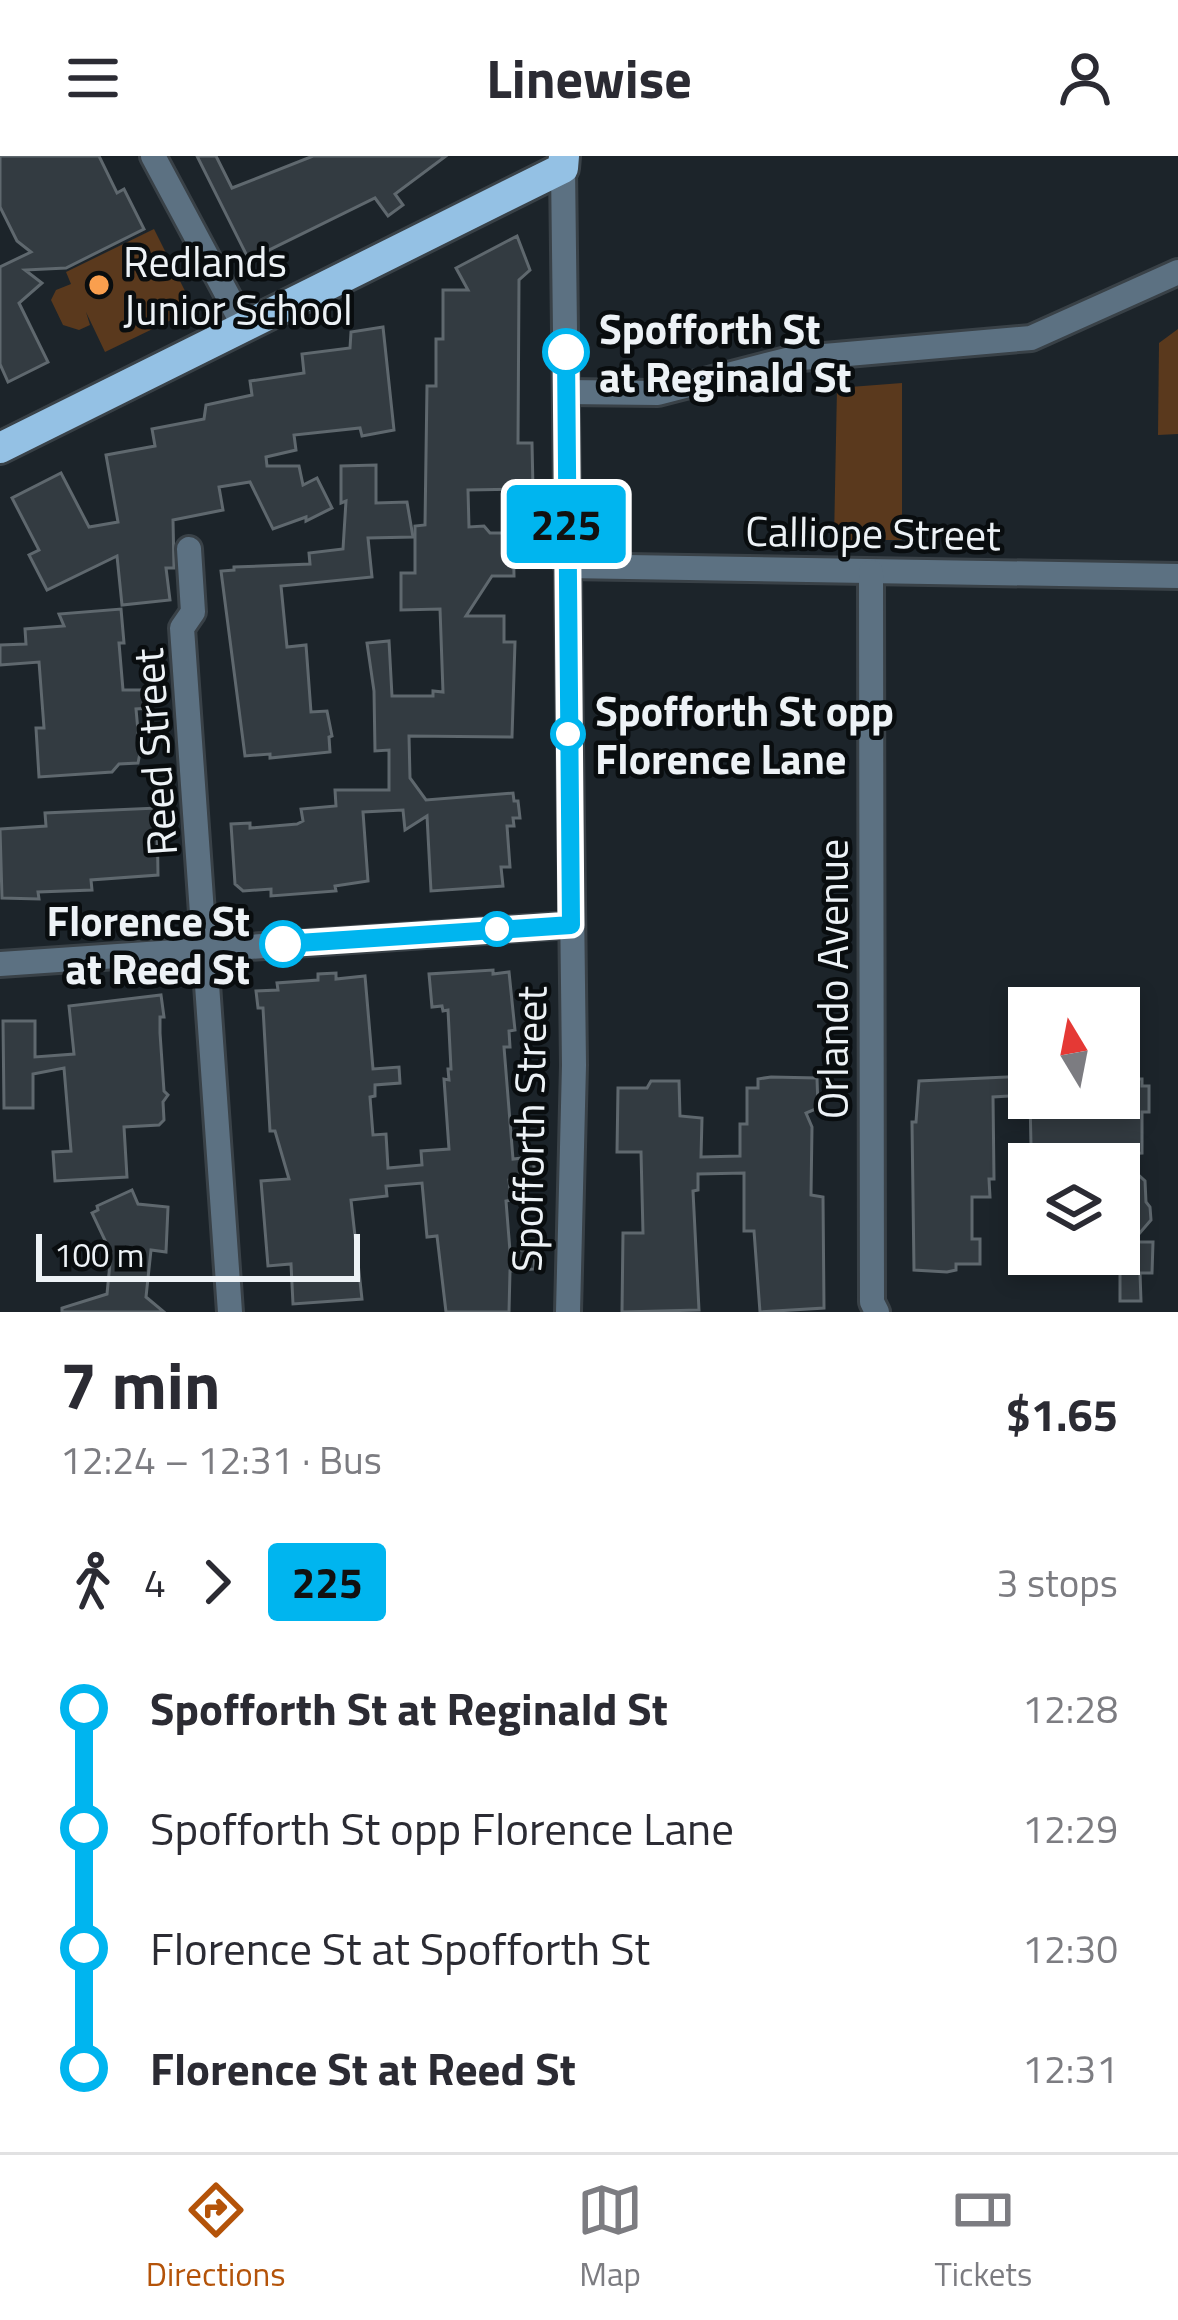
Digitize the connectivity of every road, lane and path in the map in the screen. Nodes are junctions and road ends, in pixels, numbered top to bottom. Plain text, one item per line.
1 (153, 156) edge
2 (563, 162) edge
3 (1178, 272) edge
4 (244, 326) junction
5 (566, 392) junction
6 (0, 448) edge
7 (189, 549) dead end
8 (566, 566) junction
9 (871, 572) junction
10 (1178, 577) edge
11 (571, 925) junction
12 (207, 949) junction
13 (0, 964) edge
14 (230, 1312) edge
15 (568, 1312) edge
16 (877, 1312) edge

1 - 4 street
2 - 4 main road
2 - 5 street, Spofforth Street
3 - 5 street
4 - 6 main road
5 - 8 street, Spofforth Street
7 - 12 street, Reed Street
8 - 9 street, Calliope Street
8 - 11 street, Spofforth Street
9 - 10 street, Calliope Street
9 - 16 street, Orlando Avenue
11 - 12 street
11 - 15 street, Spofforth Street
12 - 13 street
12 - 14 street, Reed Street

